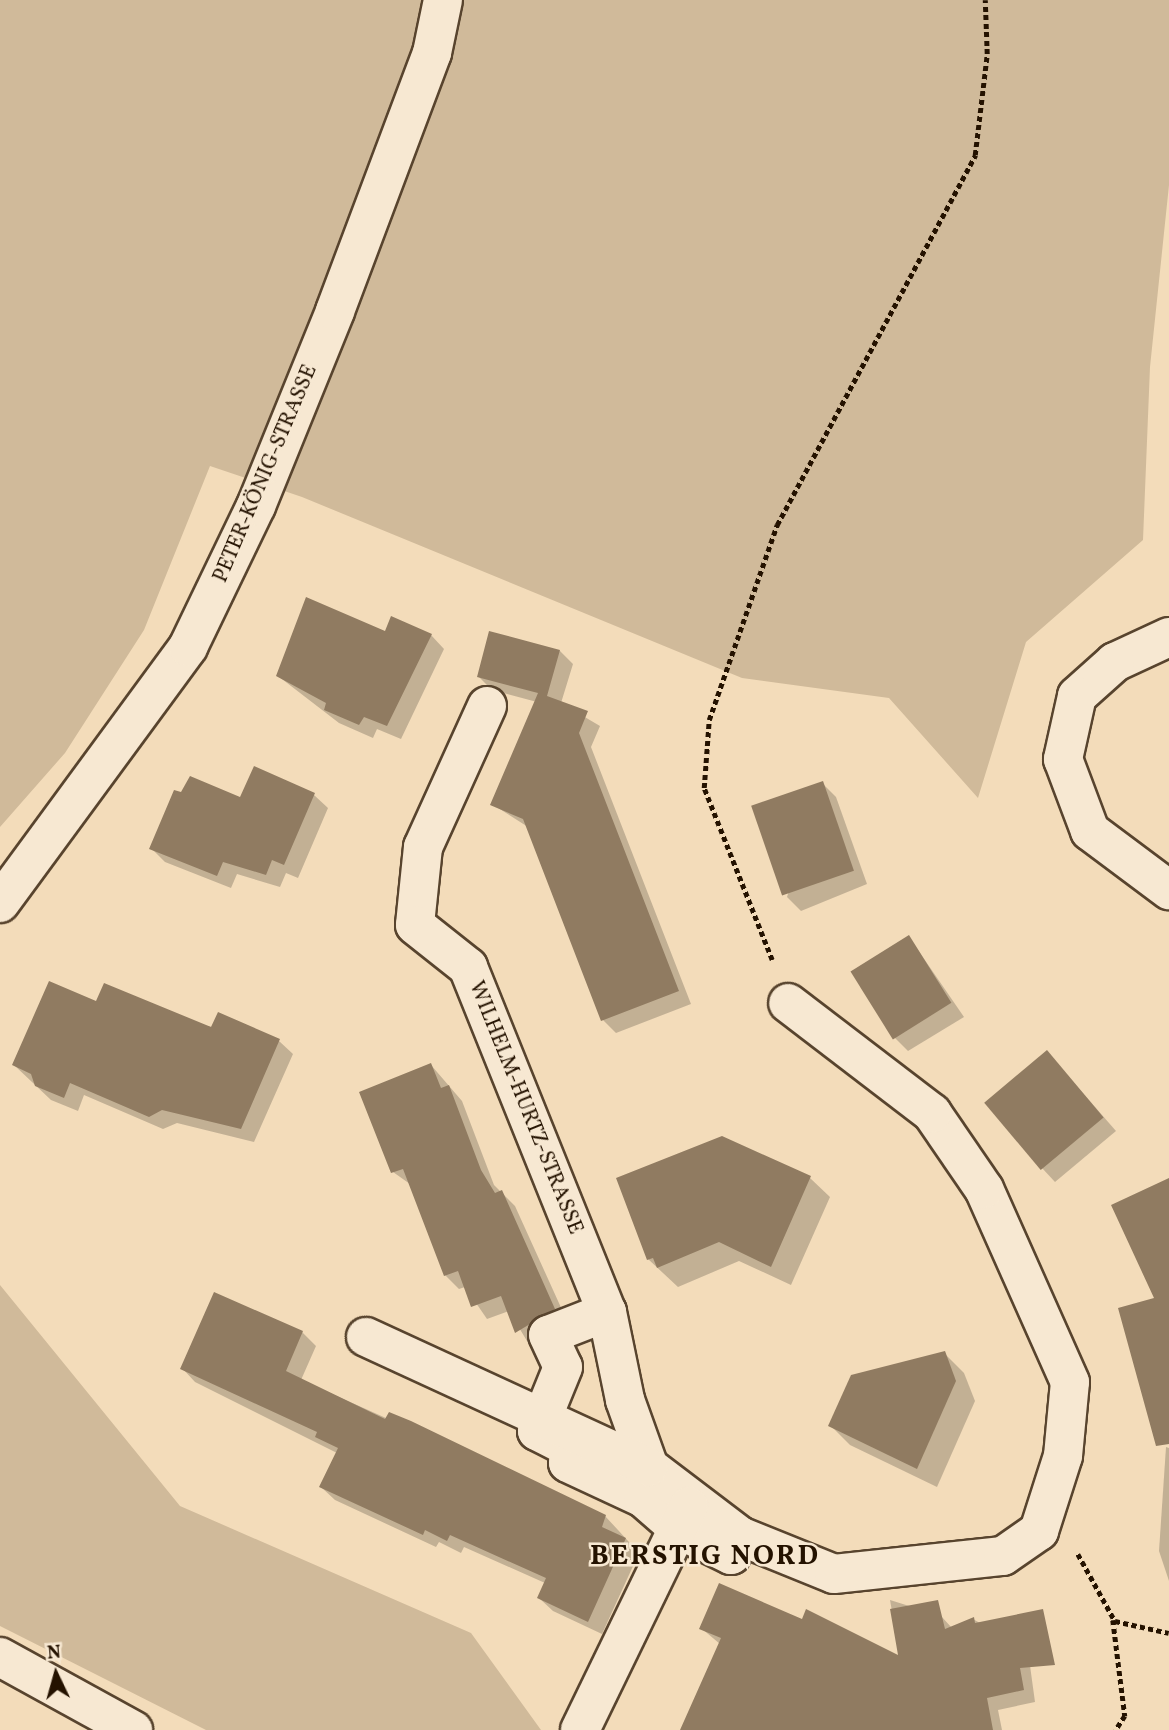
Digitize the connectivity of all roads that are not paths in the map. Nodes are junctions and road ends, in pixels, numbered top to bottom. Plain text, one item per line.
1 (443, 0) edge
2 (1169, 636) edge
3 (487, 706) dead end
4 (1169, 890) edge
5 (0, 904) edge
6 (788, 1003) road end
7 (607, 1312) junction
8 (366, 1337) dead end
9 (544, 1416) junction
10 (649, 1467) junction
11 (686, 1515) junction
12 (0, 1657) edge
13 (133, 1730) edge
14 (580, 1730) edge

1 - 5 street, PETER-KÖNIG-STRASSE
2 - 4 street
3 - 7 street, WILHELM-HURTZ-STRASSE
6 - 11 street
7 - 9 street
7 - 10 street
8 - 9 street
9 - 10 street
9 - 11 street
10 - 11 street
11 - 14 street
12 - 13 street

